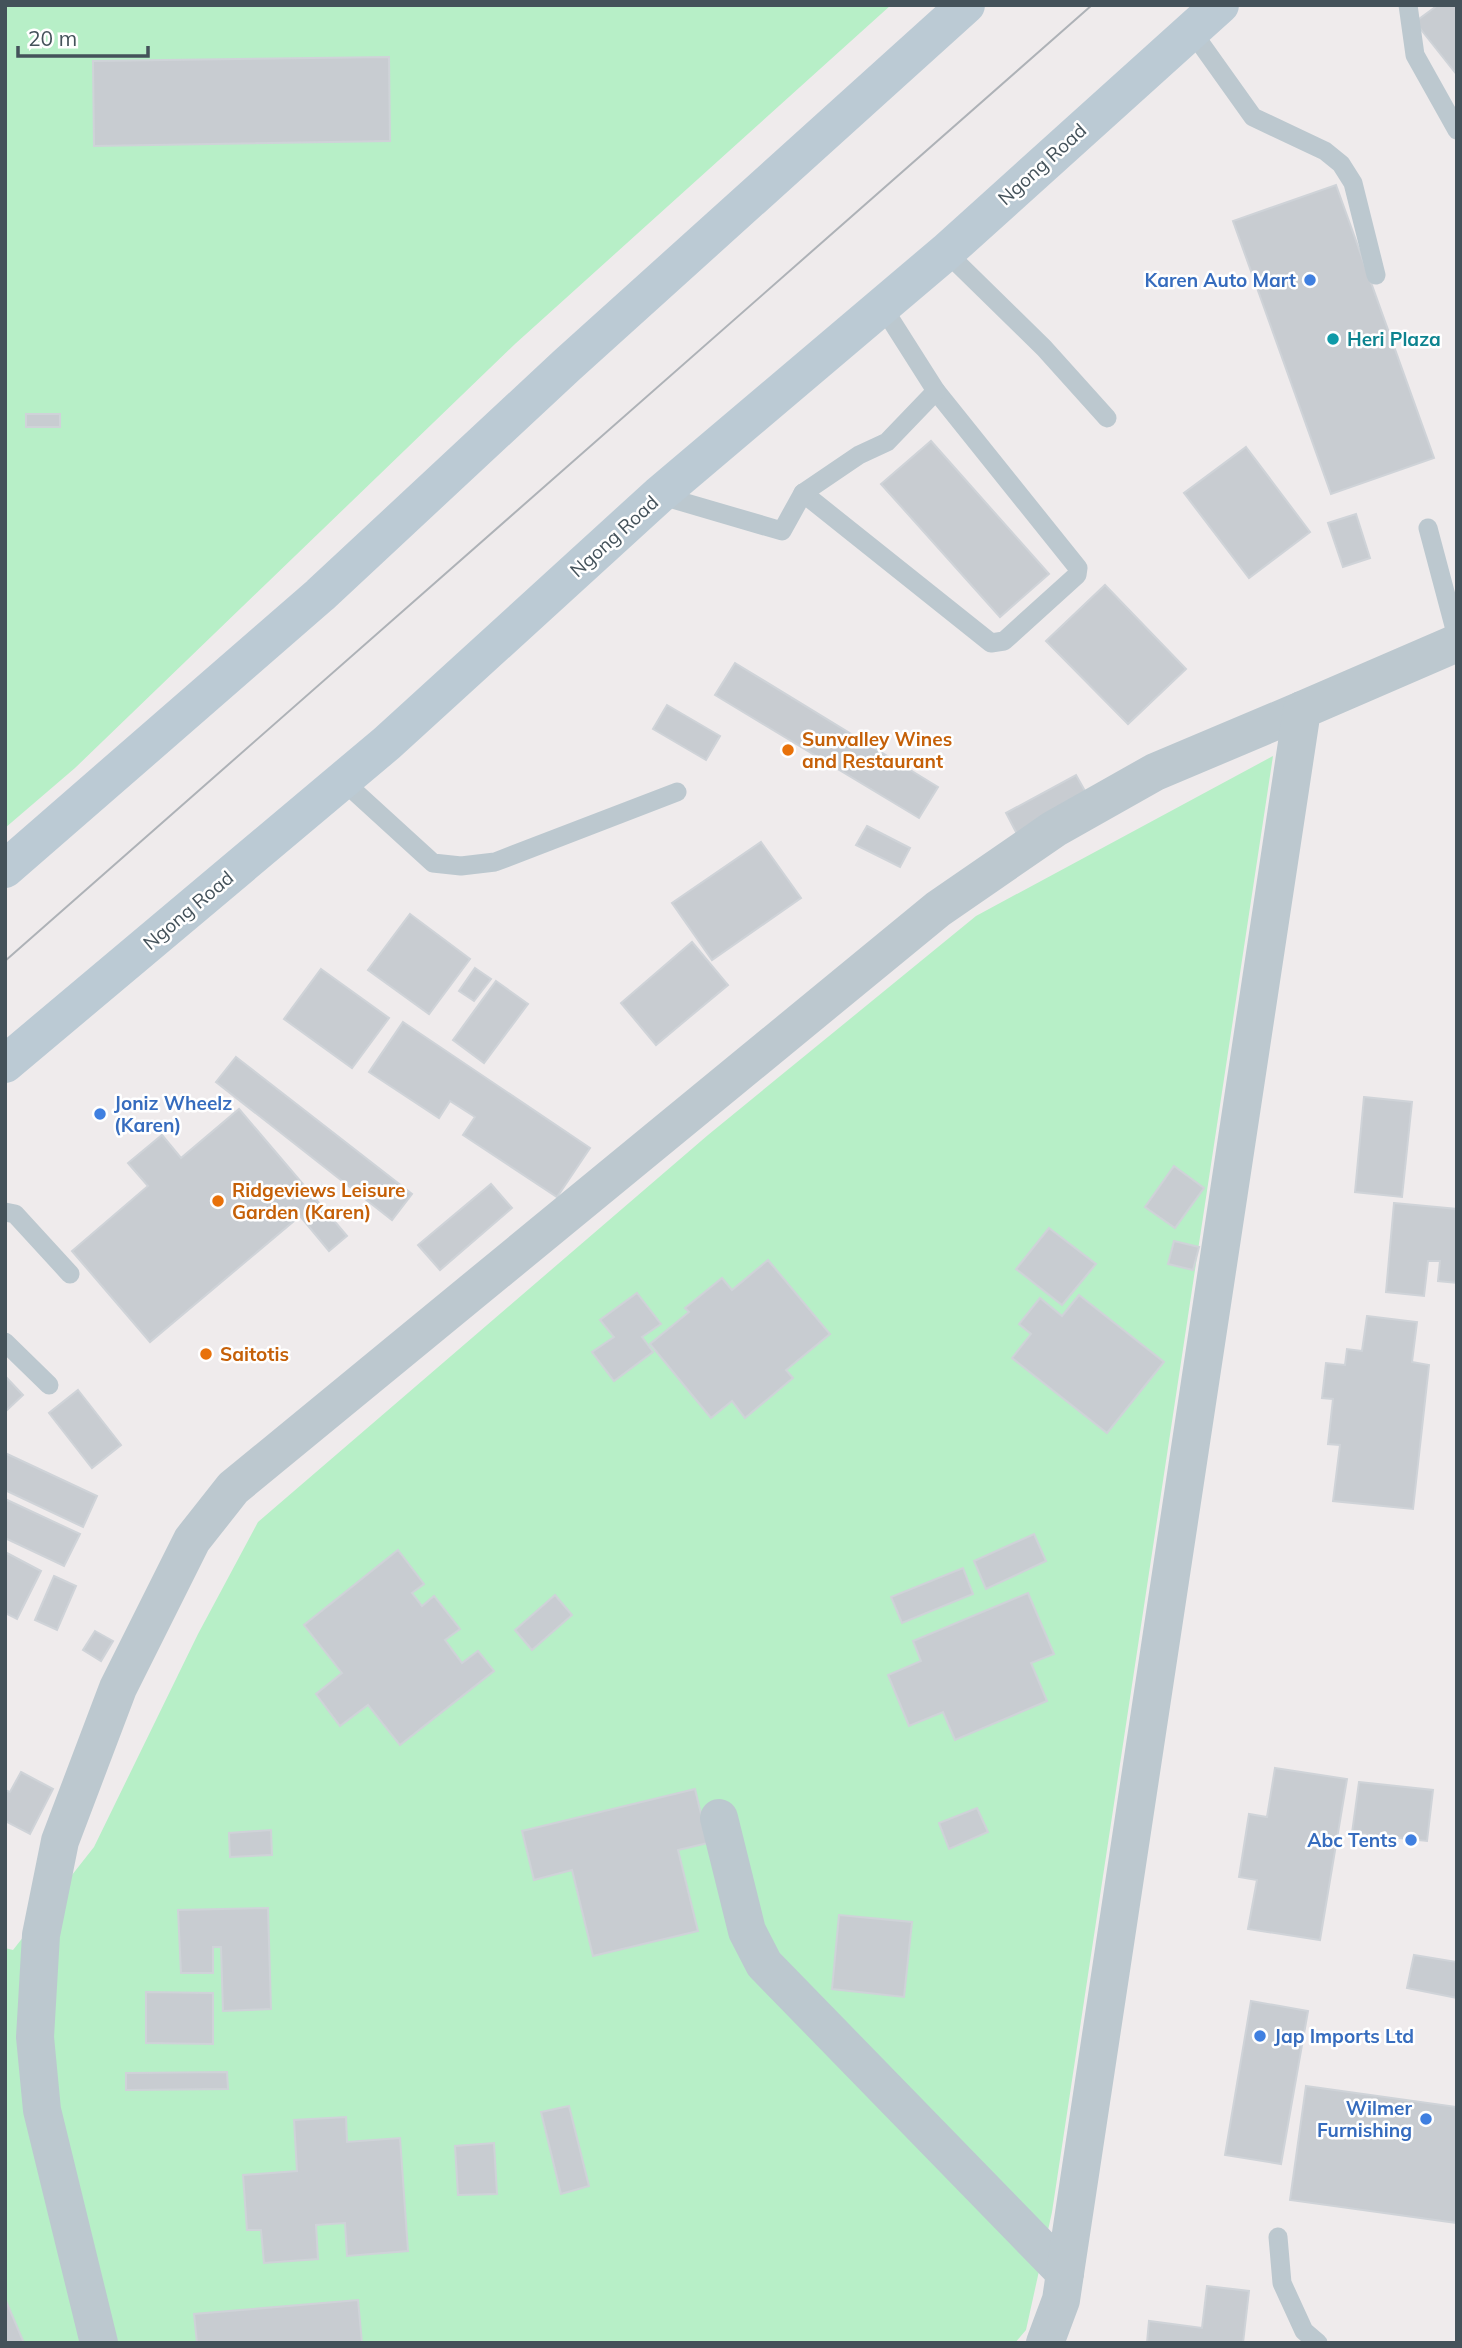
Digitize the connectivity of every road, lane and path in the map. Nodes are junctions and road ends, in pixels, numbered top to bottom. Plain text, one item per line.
1 (966, 5) edge
2 (1220, 5) edge
3 (1408, 5) edge
4 (1191, 30) junction
5 (1457, 130) edge
6 (946, 251) junction
7 (1376, 275) dead end
8 (882, 306) junction
9 (936, 391) junction
10 (1107, 418) dead end
11 (803, 493) junction
12 (659, 495) junction
13 (1428, 528) dead end
14 (1457, 636) edge
15 (1457, 643) edge
16 (1302, 710) junction
17 (342, 780) junction
18 (677, 792) dead end
19 (5, 869) edge
20 (5, 1064) edge
21 (5, 1212) edge
22 (71, 1274) dead end
23 (5, 1342) edge
24 (49, 1385) dead end
25 (719, 1818) dead end
26 (1278, 2237) dead end
27 (1065, 2273) junction
28 (99, 2343) edge
29 (1045, 2343) edge
30 (1318, 2343) edge

1 - 19 main road
2 - 4 main road, Ngong Road
3 - 5 lane
4 - 6 main road, Ngong Road
4 - 7 lane
6 - 8 main road, Ngong Road
6 - 10 lane
8 - 9 lane
8 - 12 main road, Ngong Road
9 - 11 lane
9 - 11 lane
11 - 12 lane
12 - 17 main road, Ngong Road
13 - 14 lane
15 - 16 street
16 - 27 street
16 - 28 street
17 - 18 lane
17 - 20 main road, Ngong Road
21 - 22 lane
23 - 24 lane
25 - 27 street
26 - 30 lane
27 - 29 street

